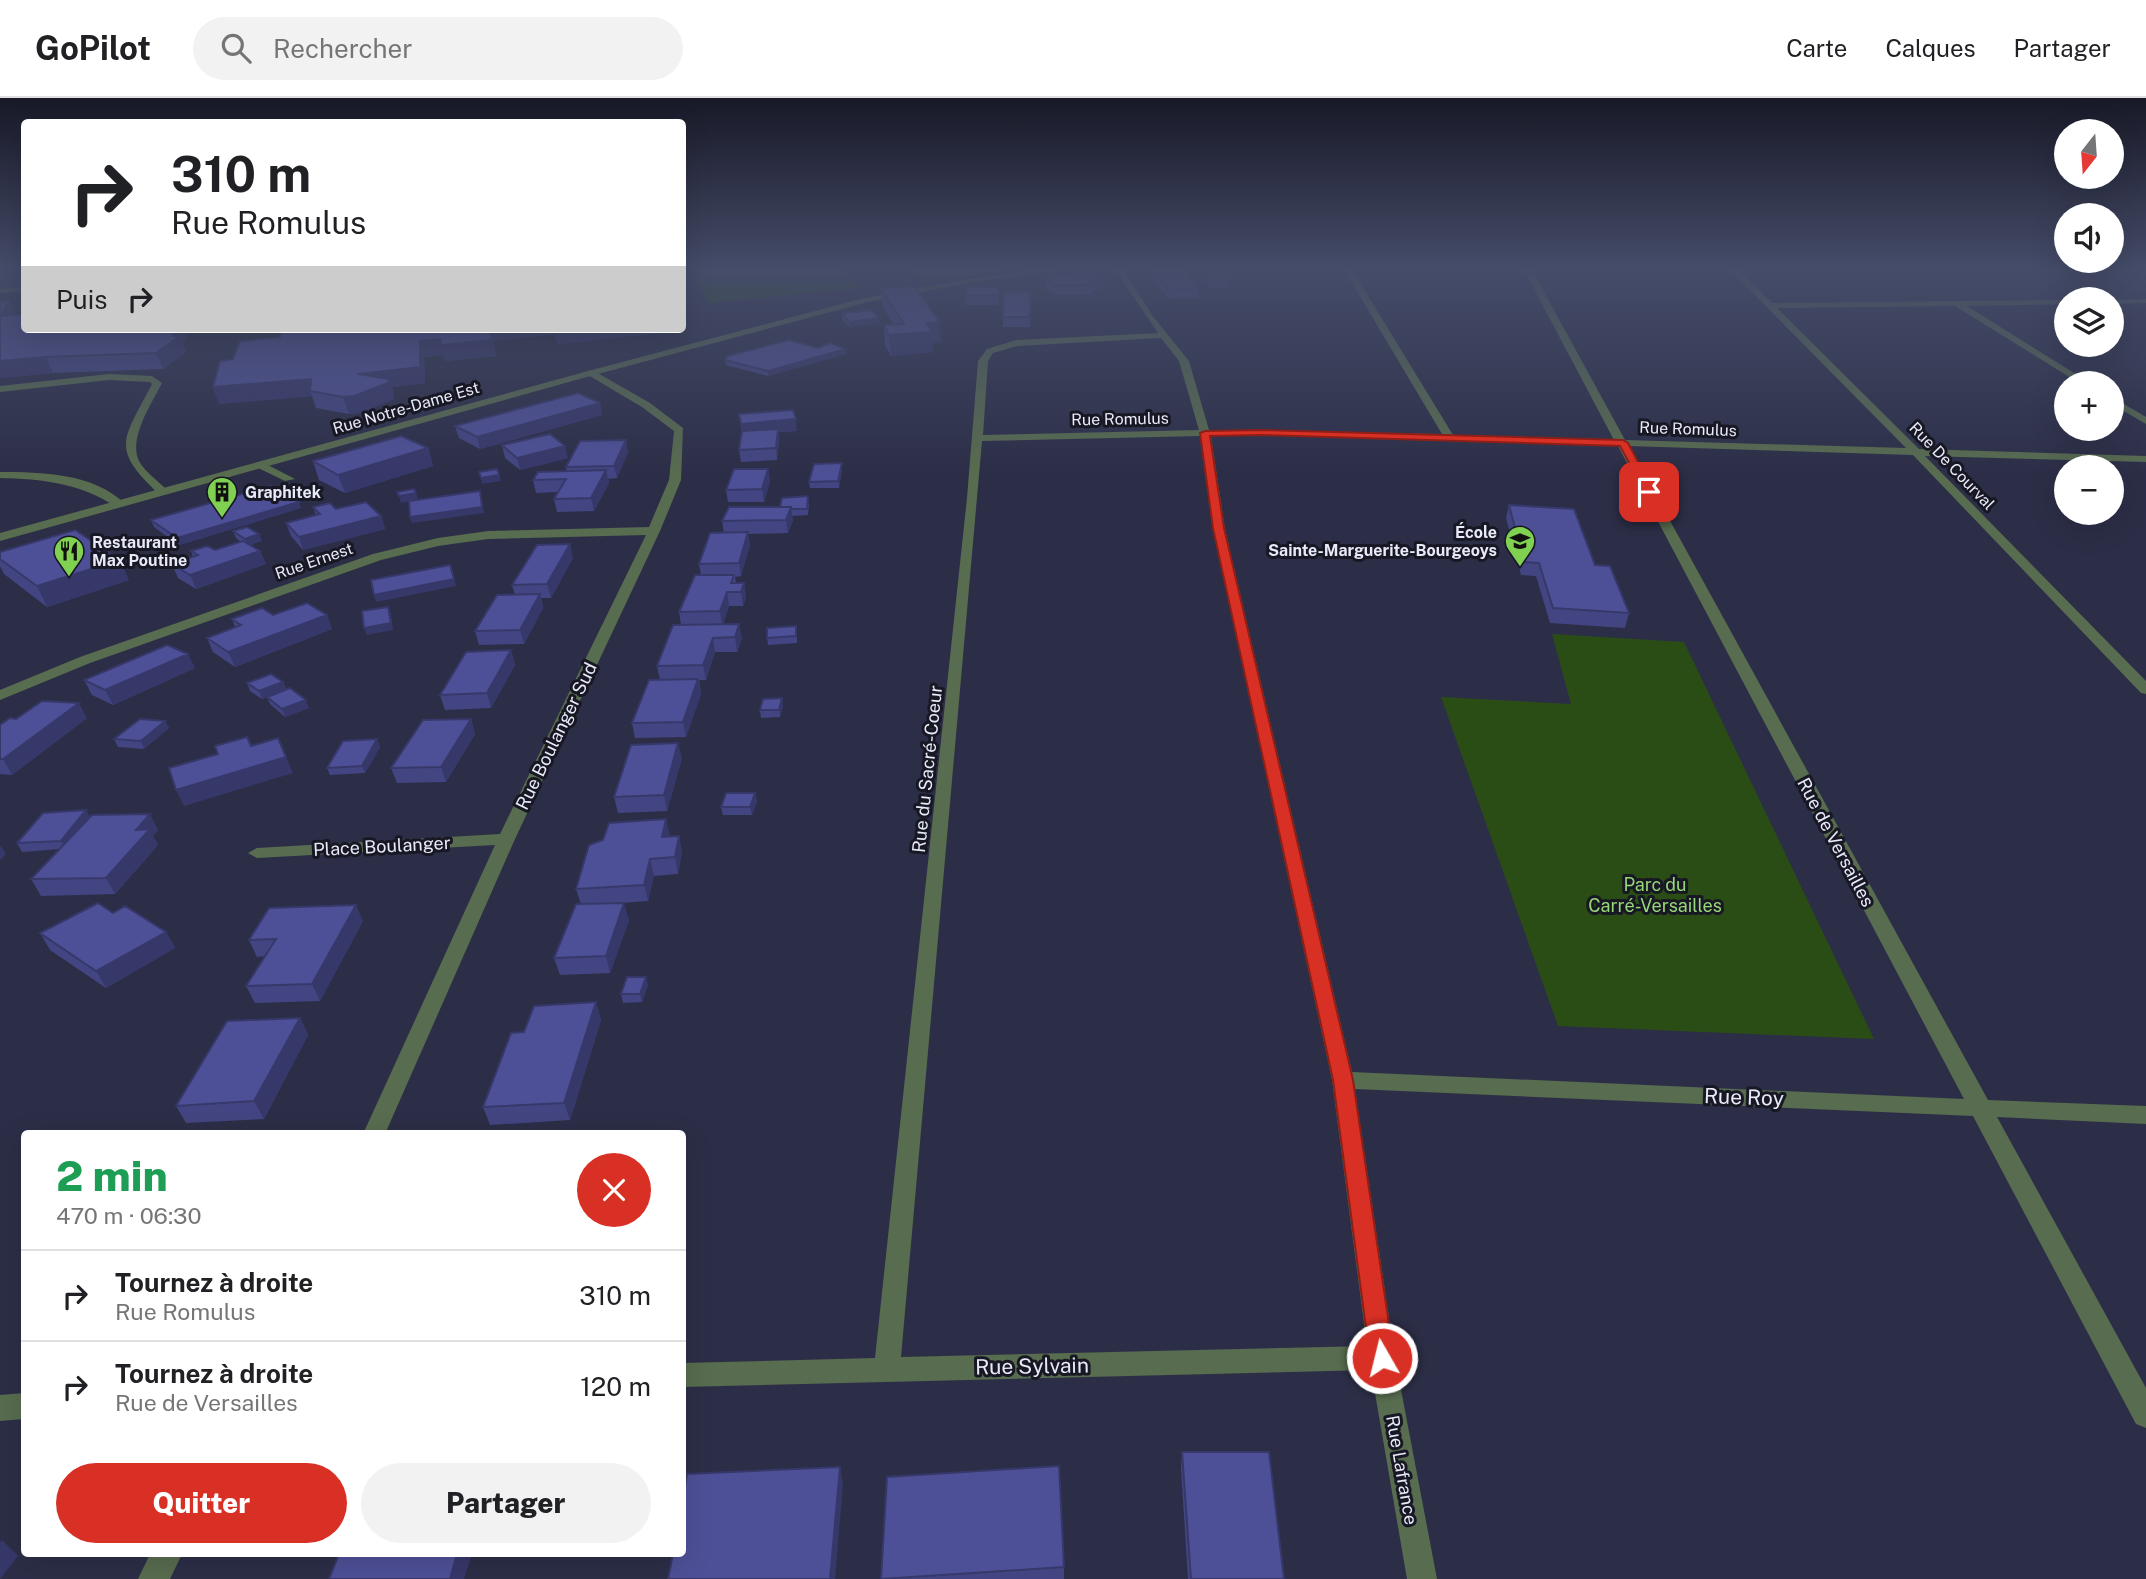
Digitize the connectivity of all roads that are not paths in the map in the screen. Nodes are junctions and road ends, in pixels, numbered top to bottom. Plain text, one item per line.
1 (727, 337) edge
2 (1119, 337) edge
3 (1167, 337) edge
4 (1389, 337) edge
5 (1565, 337) edge
6 (1801, 337) edge
7 (2011, 337) edge
8 (2066, 371) edge
9 (591, 373) junction
10 (0, 389) edge
11 (2124, 407) edge
12 (2146, 421) edge
13 (1205, 433) junction
14 (1449, 437) junction
15 (977, 438) junction
16 (1623, 443) junction
17 (1916, 452) junction
18 (2146, 459) edge
19 (260, 465) junction
20 (0, 475) edge
21 (289, 479) dead end
22 (162, 491) junction
23 (119, 504) junction
24 (654, 531) junction
25 (0, 537) edge
26 (2146, 690) edge
27 (0, 695) edge
28 (506, 839) junction
29 (257, 853) dead end
30 (1343, 1080) junction
31 (1979, 1107) junction
32 (2146, 1115) edge
33 (376, 1130) edge
34 (1382, 1358) junction
35 (887, 1369) junction
36 (686, 1375) edge
37 (21, 1406) edge
38 (0, 1408) edge
39 (2146, 1415) edge
40 (165, 1557) edge
41 (153, 1579) edge
42 (1422, 1579) edge

1 - 9 street, Rue Notre-Dame Est
2 - 15 street, Rue du Sacré-Coeur
3 - 13 street, Rue Lafrance
4 - 14 street
5 - 16 street, Rue de Versailles
6 - 17 street, Rue De Courval
7 - 8 street
9 - 19 street, Rue Notre-Dame Est
9 - 24 street, Rue Boulanger Sud
10 - 22 street
11 - 12 street
13 - 14 street, Rue Romulus
13 - 15 street, Rue Romulus
13 - 30 street, Rue Lafrance
14 - 16 street, Rue Romulus
15 - 35 street, Rue du Sacré-Coeur
16 - 17 street, Rue Romulus
16 - 31 street, Rue de Versailles
17 - 18 street, Rue Romulus
17 - 26 street, Rue De Courval
19 - 21 street
19 - 22 street, Rue Notre-Dame Est
20 - 23 street
22 - 23 street, Rue Notre-Dame Est
23 - 25 street, Rue Notre-Dame Est
24 - 27 street, Rue Ernest
24 - 28 street, Rue Boulanger Sud
28 - 29 street, Place Boulanger
28 - 33 street, Rue Boulanger Sud
30 - 31 street, Rue Roy
30 - 34 street, Rue Lafrance
31 - 32 street, Rue Roy
31 - 39 street, Rue de Versailles
34 - 35 street, Rue Sylvain
34 - 42 street, Rue Lafrance
35 - 36 street, Rue Sylvain
37 - 38 street
40 - 41 street

